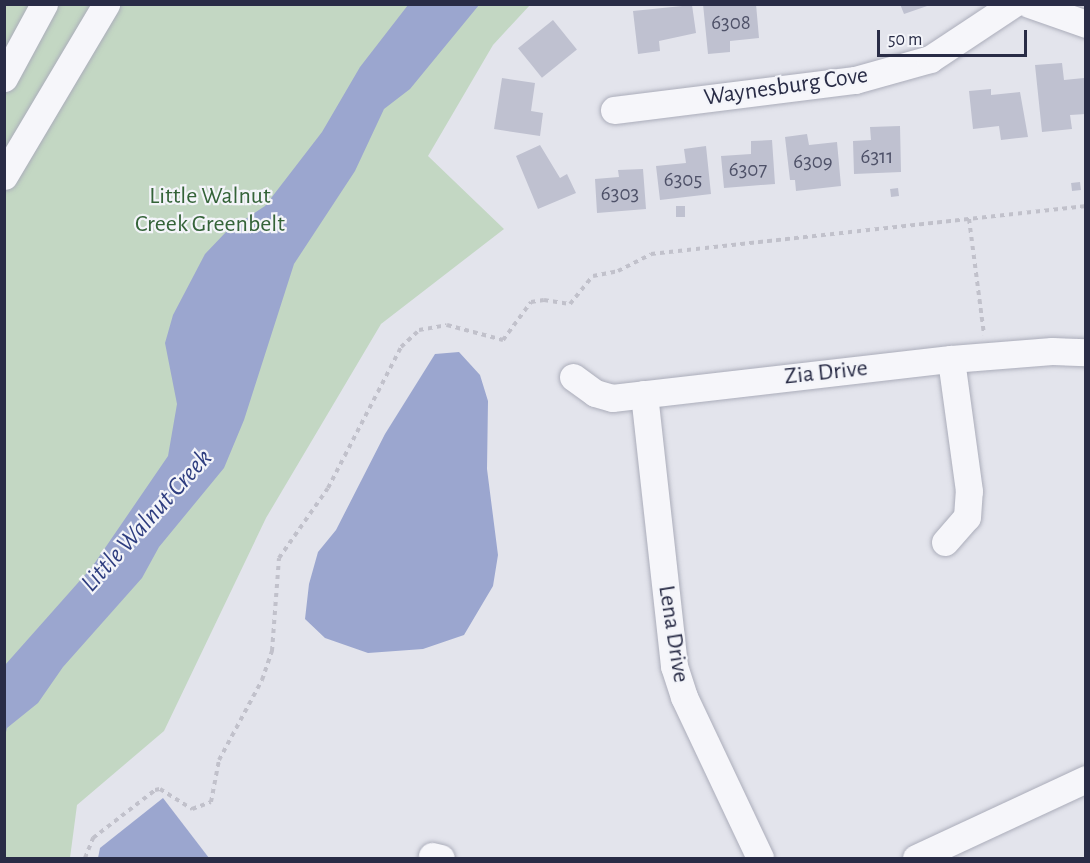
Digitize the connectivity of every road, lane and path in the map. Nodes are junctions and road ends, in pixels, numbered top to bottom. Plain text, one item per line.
1 (44, 4) edge
2 (106, 4) edge
3 (1013, 4) edge
4 (1029, 4) edge
5 (1086, 24) edge
6 (4, 78) edge
7 (614, 110) dead end
8 (4, 176) edge
9 (1086, 206) edge
10 (969, 219) junction
11 (984, 341) dead end
12 (1086, 352) edge
13 (951, 359) junction
14 (573, 376) dead end
15 (644, 394) junction
16 (945, 542) dead end
17 (1086, 779) edge
18 (85, 858) edge
19 (760, 858) edge
20 (916, 858) edge

1 - 6 street
2 - 8 street
3 - 7 street, Waynesburg Cove
4 - 5 street
9 - 10 path
10 - 11 path
10 - 18 path
12 - 13 street, Zia Drive
13 - 15 street, Zia Drive
13 - 16 street
14 - 15 street, Zia Drive
15 - 19 street, Lena Drive
17 - 20 street

